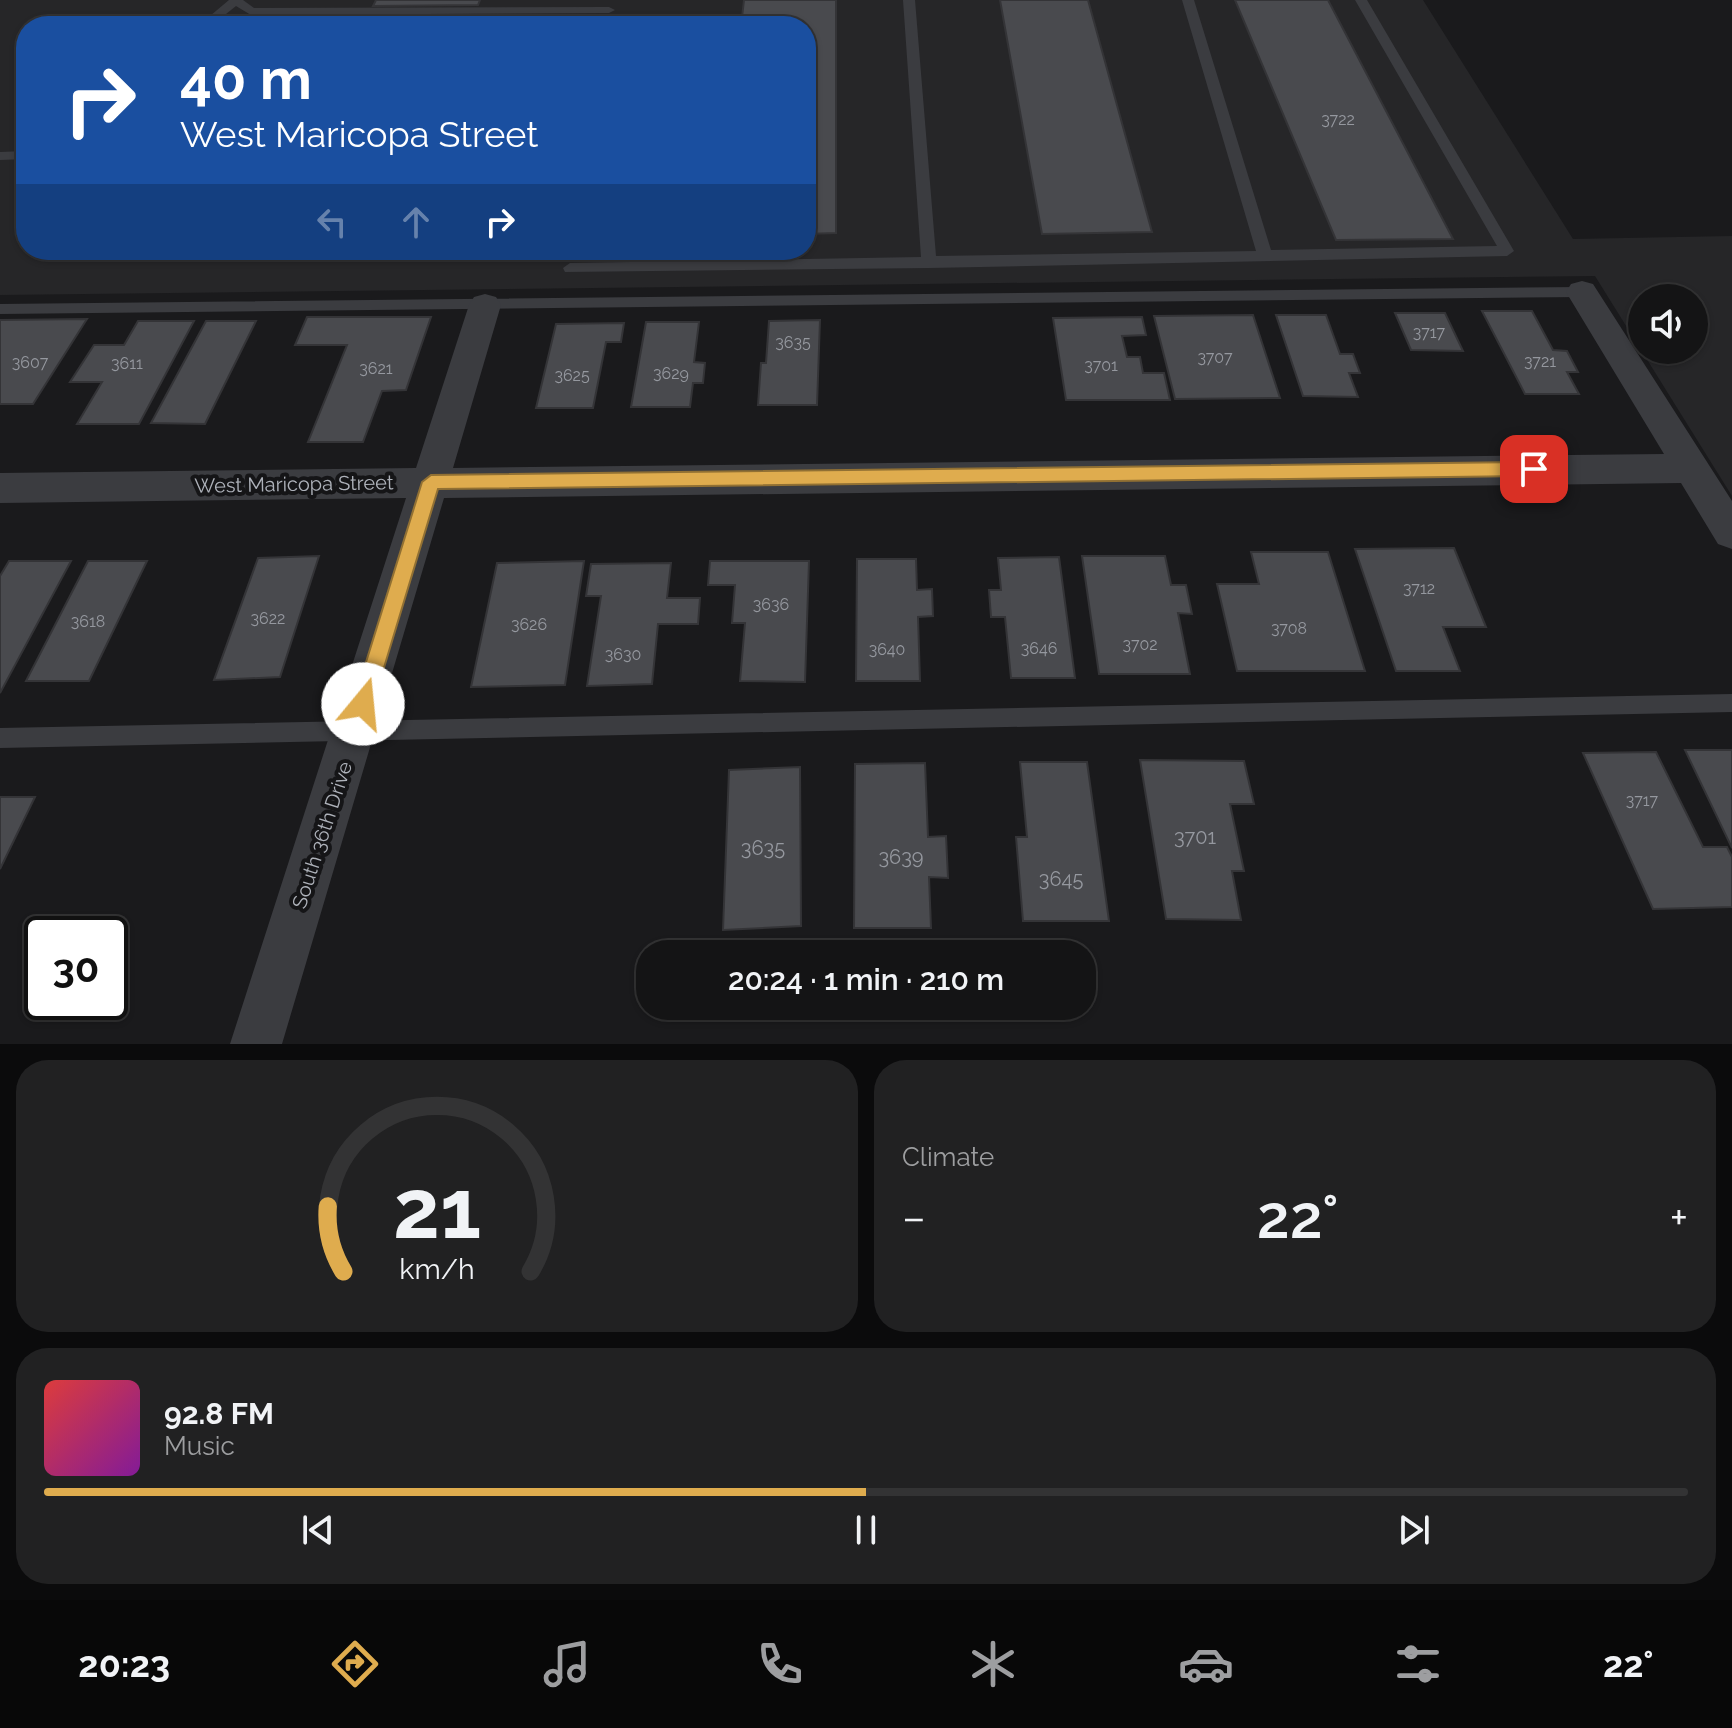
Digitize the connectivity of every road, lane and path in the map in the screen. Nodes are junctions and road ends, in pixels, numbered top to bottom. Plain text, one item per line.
1 (236, 0) edge
2 (909, 0) edge
3 (1188, 0) edge
4 (1361, 0) edge
5 (610, 5) edge
6 (216, 16) edge
7 (1265, 256) junction
8 (929, 263) junction
9 (570, 268) dead end
10 (1582, 292) joint
11 (485, 305) junction
12 (0, 309) edge
13 (1691, 468) junction
14 (431, 482) junction
15 (0, 488) edge
16 (1732, 533) edge
17 (1732, 703) edge
18 (355, 732) junction
19 (0, 738) edge
20 (256, 1044) edge

1 - 5 lane
1 - 6 lane
2 - 8 lane
3 - 7 lane
4 - 7 lane
7 - 8 lane
8 - 9 lane
10 - 11 lane
10 - 13 street
11 - 12 lane
11 - 14 street, South 36th Drive
13 - 14 street, West Maricopa Street
13 - 16 street
14 - 15 street, West Maricopa Street
14 - 18 street, South 36th Drive
17 - 18 lane
18 - 19 lane
18 - 20 street, South 36th Drive

